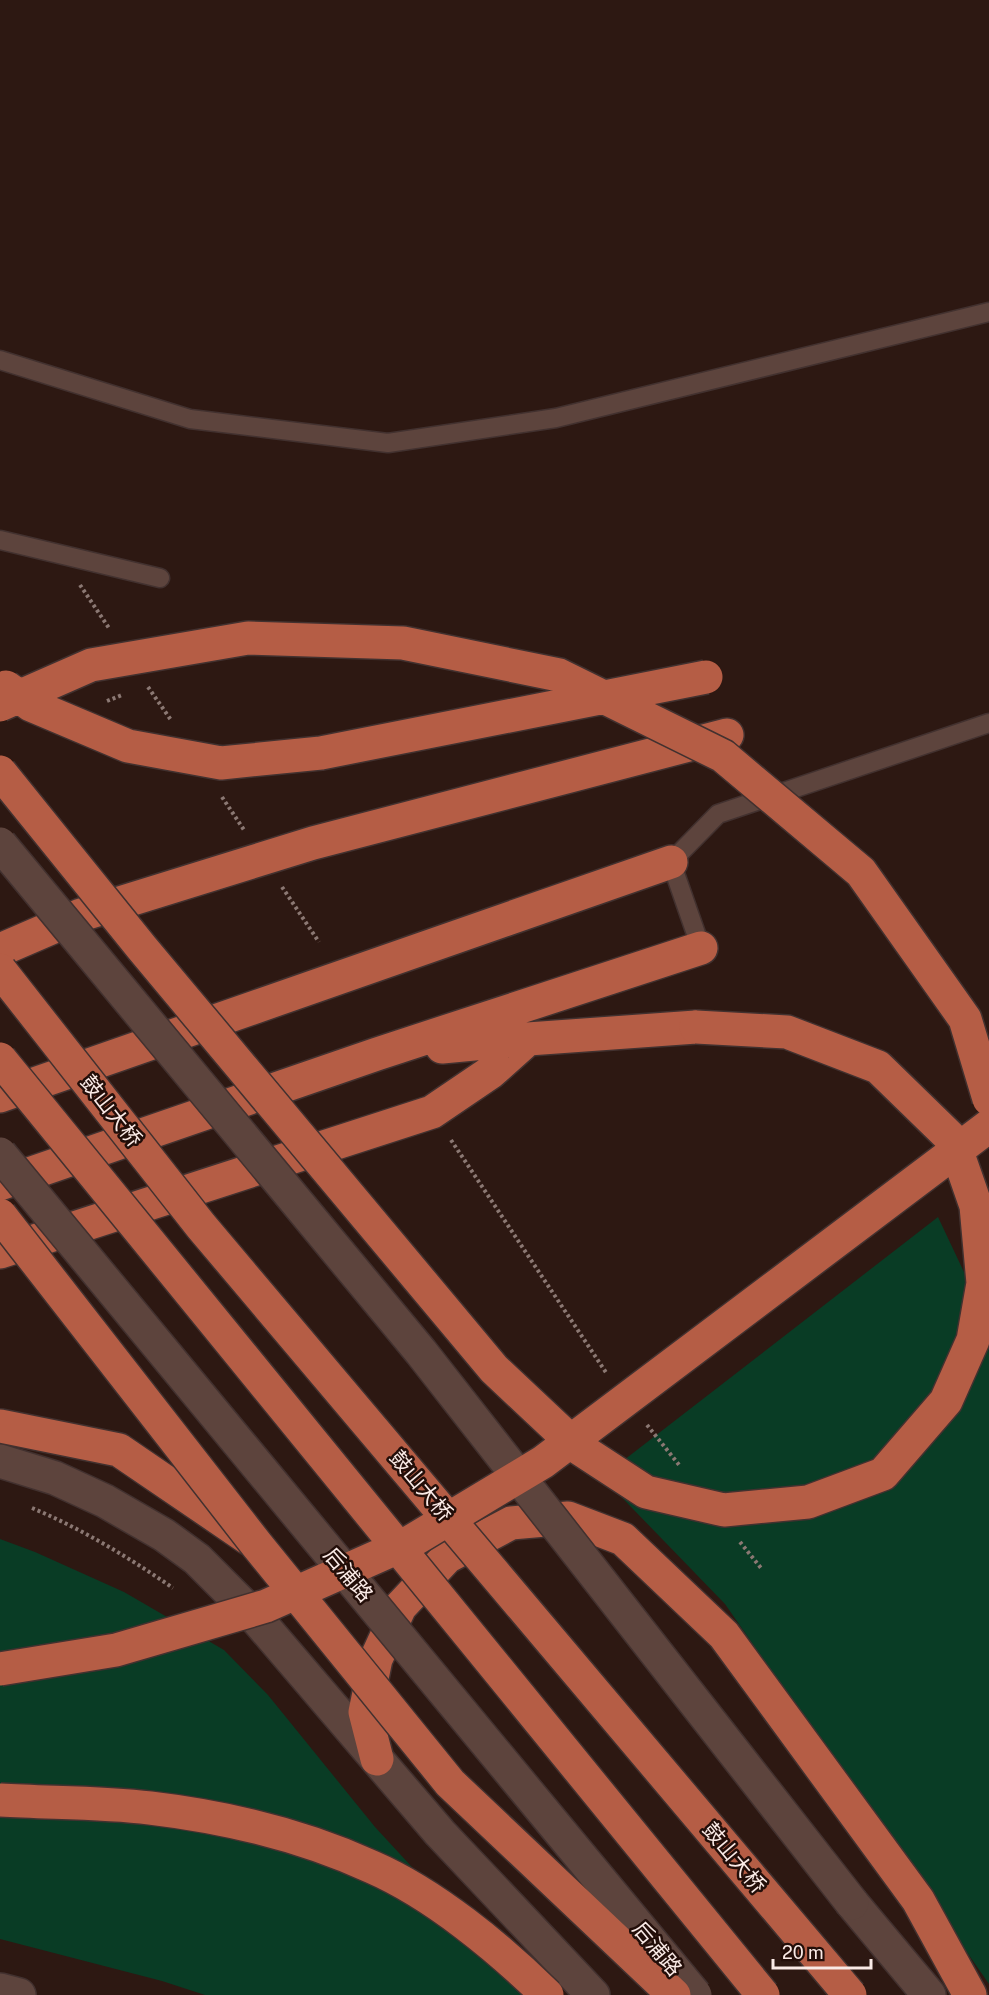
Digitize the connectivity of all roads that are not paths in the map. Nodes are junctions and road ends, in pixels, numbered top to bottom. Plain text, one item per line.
1 (989, 312) edge
2 (0, 360) edge
3 (0, 540) edge
4 (160, 578) dead end
5 (706, 676) dead end
6 (0, 682) edge
7 (0, 705) edge
8 (989, 723) edge
9 (728, 735) dead end
10 (0, 772) edge
11 (0, 844) edge
12 (671, 862) junction
13 (701, 948) joint
14 (0, 950) edge
15 (0, 970) edge
16 (528, 1039) junction
17 (377, 1054) junction
18 (0, 1059) edge
19 (0, 1096) edge
20 (989, 1100) edge
21 (989, 1126) edge
22 (0, 1154) edge
23 (0, 1184) edge
24 (0, 1215) edge
25 (0, 1252) edge
26 (0, 1426) edge
27 (0, 1461) edge
28 (257, 1545) junction
29 (0, 1669) edge
30 (377, 1759) junction
31 (0, 1800) edge
32 (0, 1990) edge
33 (19, 1995) edge
34 (547, 1995) edge
35 (593, 1995) edge
36 (674, 1995) edge
37 (695, 1995) edge
38 (763, 1995) edge
39 (850, 1995) edge
40 (929, 1995) edge
41 (970, 1995) edge

1 - 2 lane
3 - 4 lane
5 - 6 highway, bridge
7 - 20 highway, bridge
8 - 12 lane
9 - 14 highway
10 - 16 highway, bridge
11 - 40 main road, bridge
12 - 13 lane
12 - 19 highway
13 - 17 highway
15 - 39 highway, 鼓山大桥, bridge
16 - 17 highway
16 - 25 highway
17 - 23 highway
18 - 38 highway, bridge
21 - 29 highway, bridge
22 - 37 main road, 后浦路, bridge
24 - 28 highway, bridge
26 - 28 highway
27 - 30 main road
28 - 36 highway, bridge
30 - 35 main road
30 - 41 highway
31 - 34 highway, bridge
32 - 33 main road

